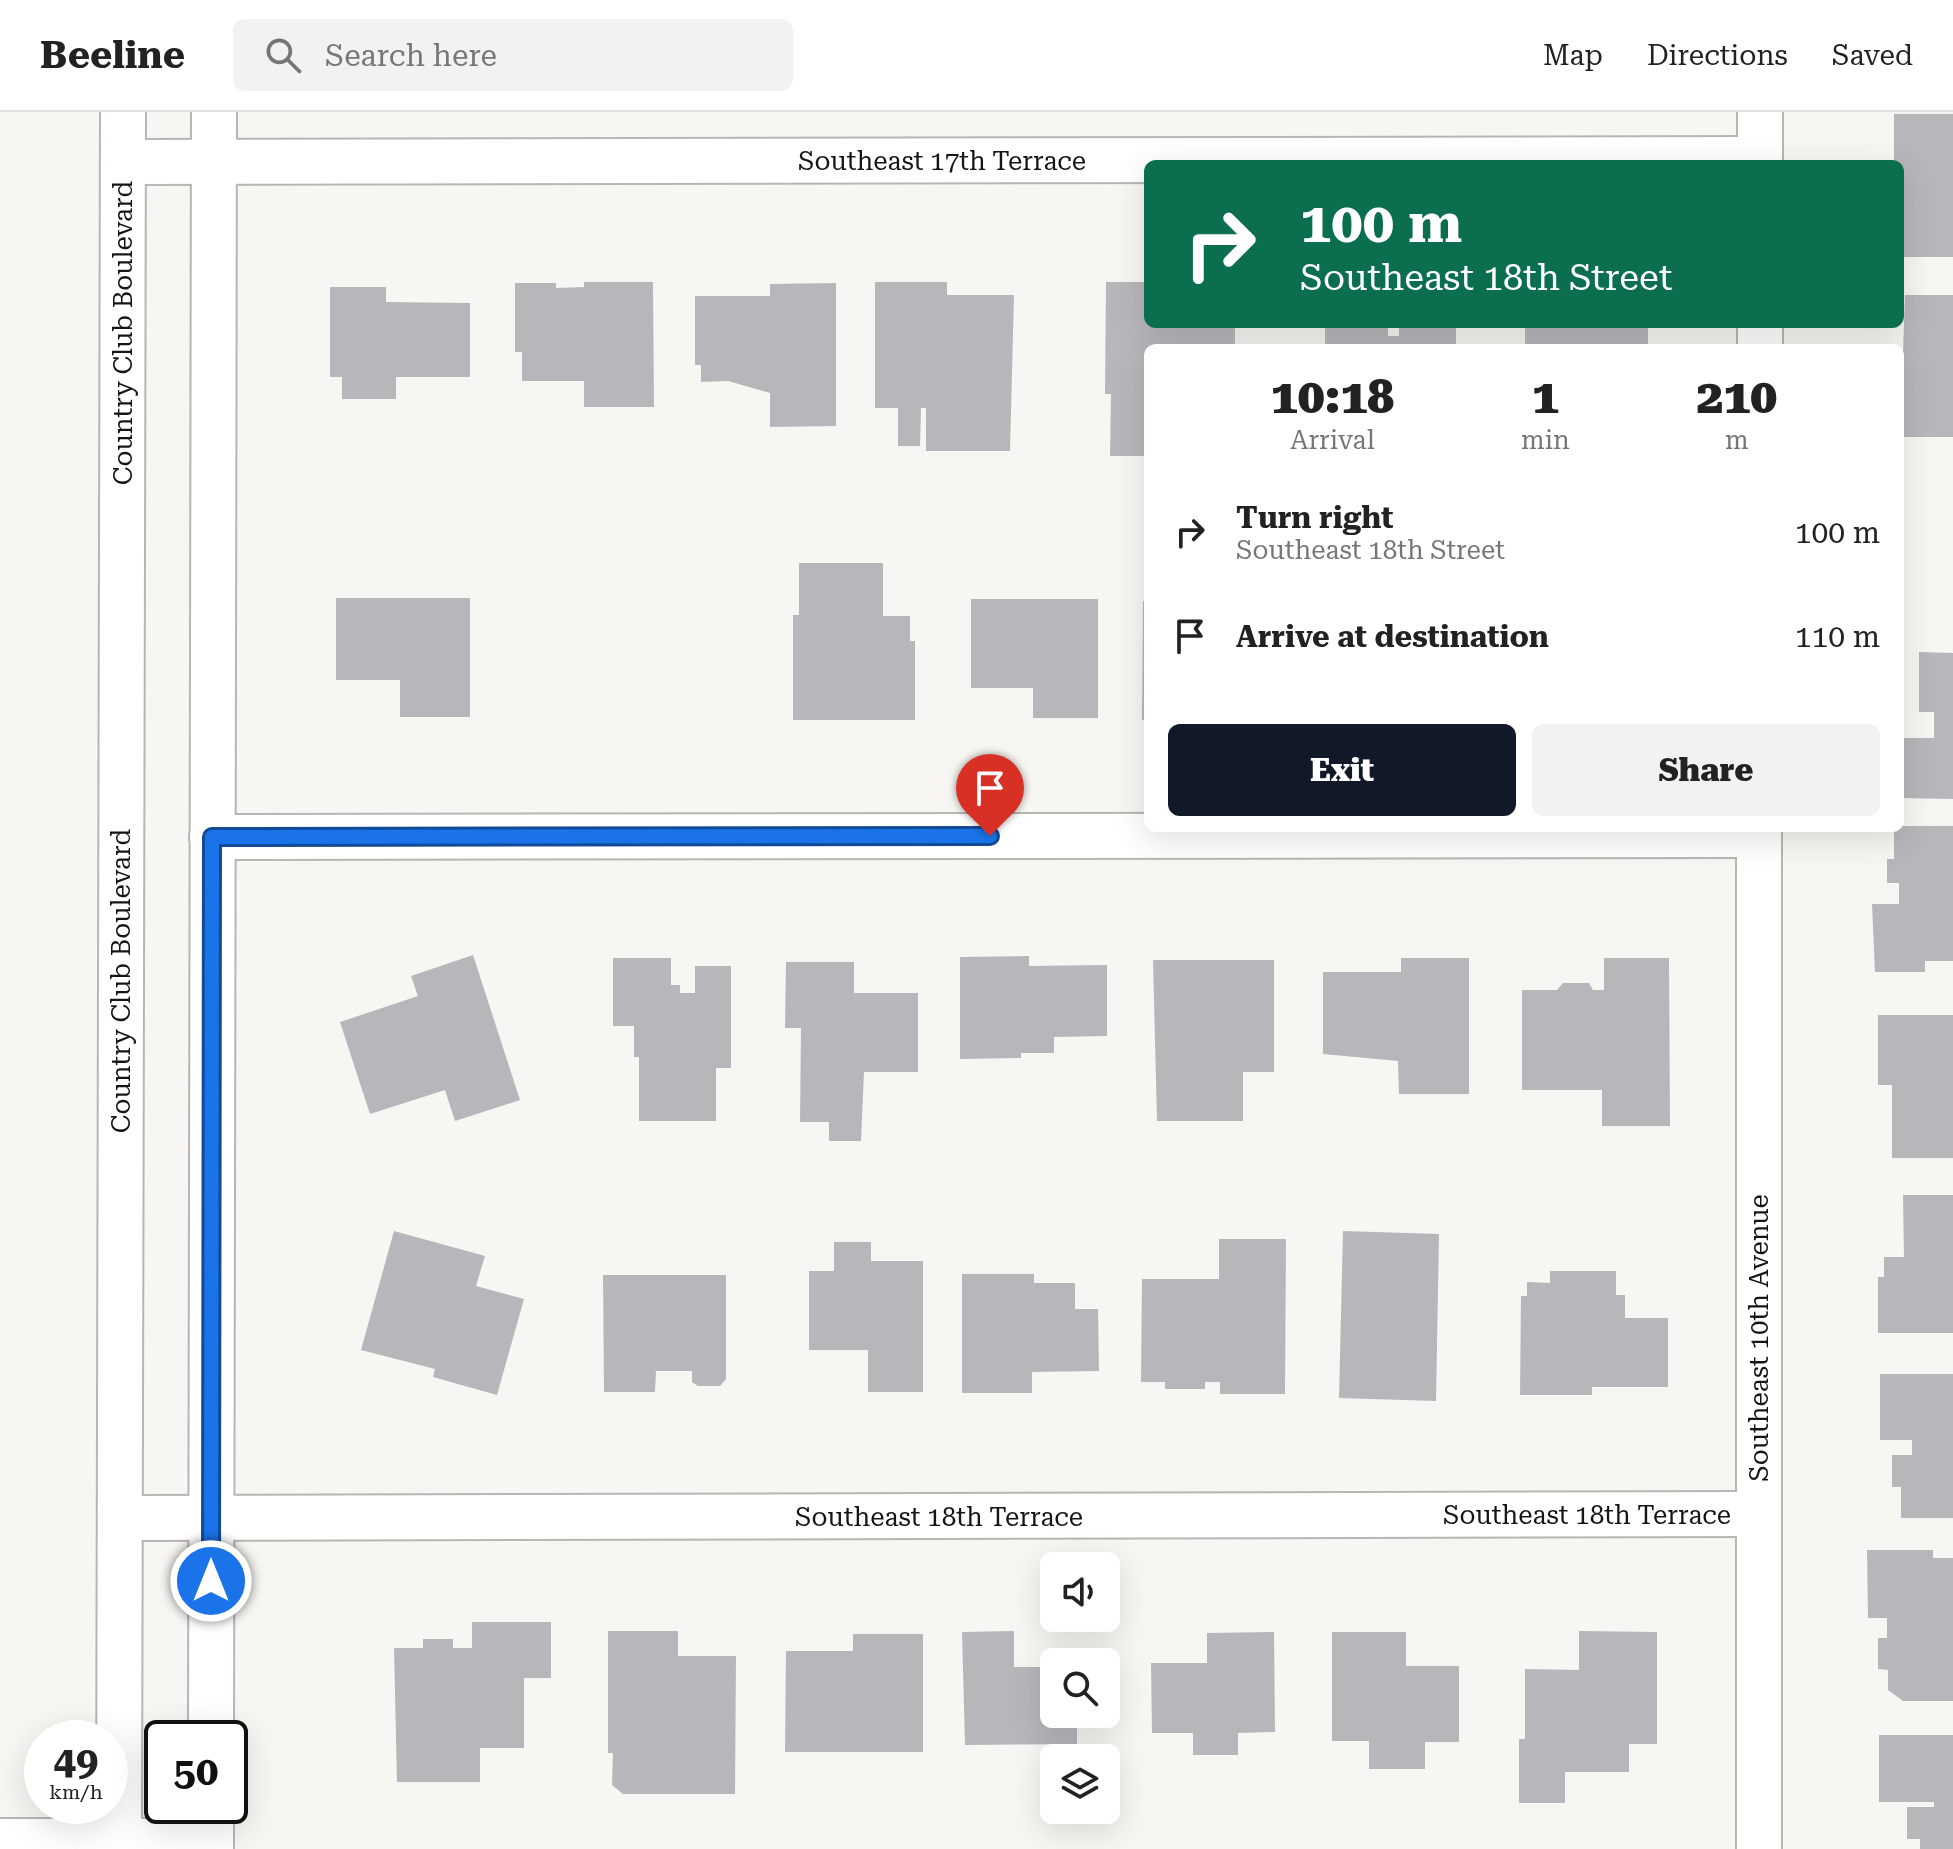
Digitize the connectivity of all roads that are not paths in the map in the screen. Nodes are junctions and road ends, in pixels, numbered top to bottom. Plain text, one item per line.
1 (123, 112) edge
2 (214, 112) edge
3 (1760, 112) edge
4 (1760, 160) edge
5 (214, 161) junction
6 (1144, 161) edge
7 (123, 162) junction
8 (1759, 832) edge
9 (212, 837) junction
10 (1759, 1514) junction
11 (120, 1518) junction
12 (211, 1518) junction
13 (211, 1720) edge
14 (211, 1832) edge
15 (0, 1841) edge
16 (119, 1845) edge
17 (1759, 1849) edge

1 - 7 street, Country Club Boulevard
2 - 5 street
3 - 4 street
5 - 6 street, Southeast 17th Terrace
5 - 7 street, Southeast 17th Terrace
5 - 9 street
7 - 11 street, Country Club Boulevard
8 - 9 street
8 - 10 street, Southeast 10th Avenue
9 - 12 street
10 - 12 street, Southeast 18th Terrace
10 - 17 street, Southeast 10th Avenue
11 - 12 street, Southeast 18th Terrace
11 - 16 street, Country Club Boulevard
12 - 13 street
14 - 16 street
15 - 16 street

